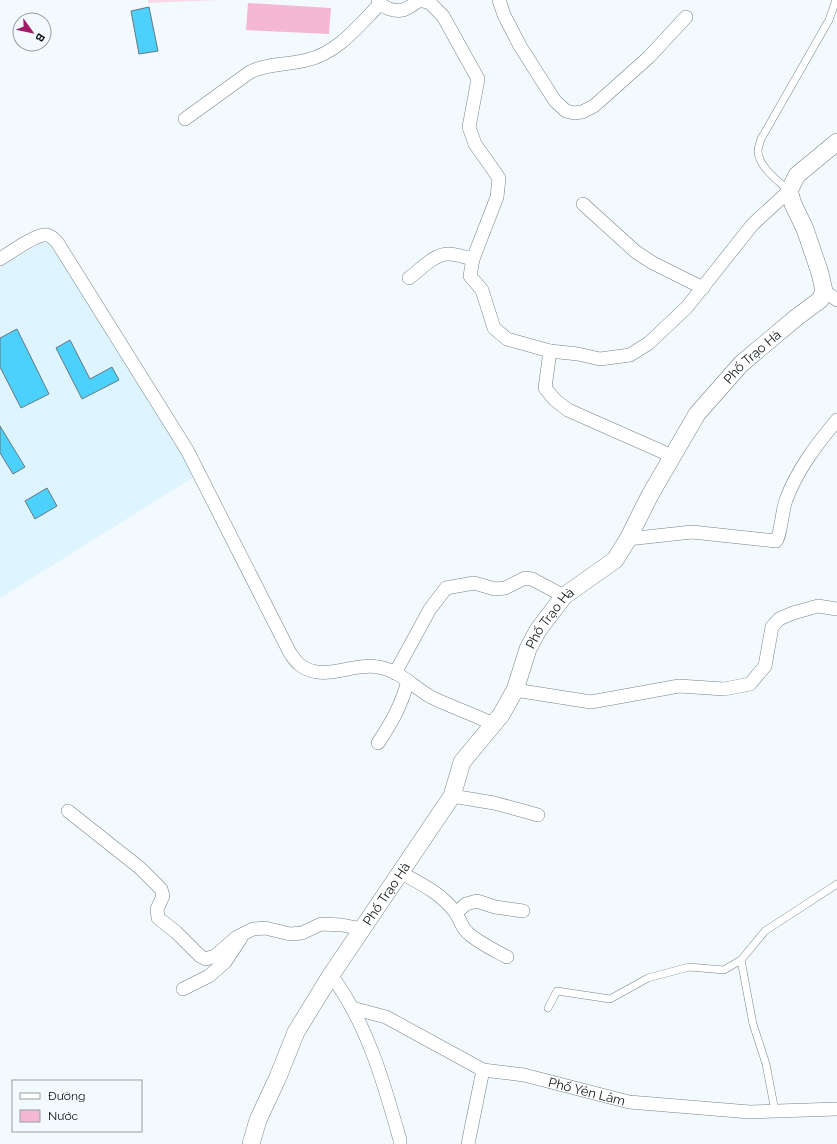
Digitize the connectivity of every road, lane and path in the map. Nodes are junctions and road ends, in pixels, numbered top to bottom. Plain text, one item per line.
1 (499, 0) edge
2 (836, 0) edge
3 (379, 2) edge
4 (686, 17) dead end
5 (185, 119) dead end
6 (837, 142) edge
7 (789, 191) junction
8 (583, 204) dead end
9 (473, 259) junction
10 (0, 260) edge
11 (408, 278) dead end
12 (703, 288) junction
13 (830, 295) edge
14 (550, 351) junction
15 (837, 420) edge
16 (672, 456) junction
17 (628, 539) junction
18 (564, 596) junction
19 (837, 610) edge
20 (395, 673) junction
21 (408, 681) junction
22 (515, 690) junction
23 (493, 724) junction
24 (378, 743) dead end
25 (452, 796) junction
26 (68, 811) dead end
27 (538, 815) dead end
28 (401, 873) junction
29 (837, 884) edge
30 (523, 911) dead end
31 (456, 913) junction
32 (362, 929) junction
33 (244, 933) junction
34 (507, 957) dead end
35 (741, 960) junction
36 (331, 976) junction
37 (183, 989) dead end
38 (352, 1008) junction
39 (548, 1008) dead end
40 (483, 1070) junction
41 (837, 1109) edge
42 (775, 1111) junction
43 (251, 1144) edge
44 (400, 1144) edge
45 (468, 1144) edge

1 - 4 street
2 - 7 lane
3 - 5 street
3 - 9 street
6 - 7 street
7 - 12 street
7 - 13 street, Phố Trạo Hà
8 - 12 street
9 - 11 street
9 - 14 street
10 - 20 street
12 - 14 street
13 - 16 street, Phố Trạo Hà
14 - 16 street
15 - 17 street
16 - 17 street, Phố Trạo Hà
17 - 18 street, Phố Trạo Hà
18 - 20 street
18 - 22 street, Phố Trạo Hà
19 - 22 street
20 - 21 street
21 - 23 street
21 - 24 street
22 - 23 street, Phố Trạo Hà
23 - 25 street, Phố Trạo Hà
25 - 27 street
25 - 28 street, Phố Trạo Hà
26 - 33 street
28 - 31 street
28 - 32 street, Phố Trạo Hà
29 - 35 lane
30 - 31 street
31 - 34 street
32 - 33 street
32 - 36 street, Phố Trạo Hà
33 - 37 street
35 - 39 lane
35 - 42 lane
36 - 38 street
36 - 43 street, Phố Trạo Hà
38 - 40 street, Phố Yên Lâm
38 - 44 street
40 - 42 street, Phố Yên Lâm
40 - 45 street
41 - 42 street, Phố Yên Lâm

